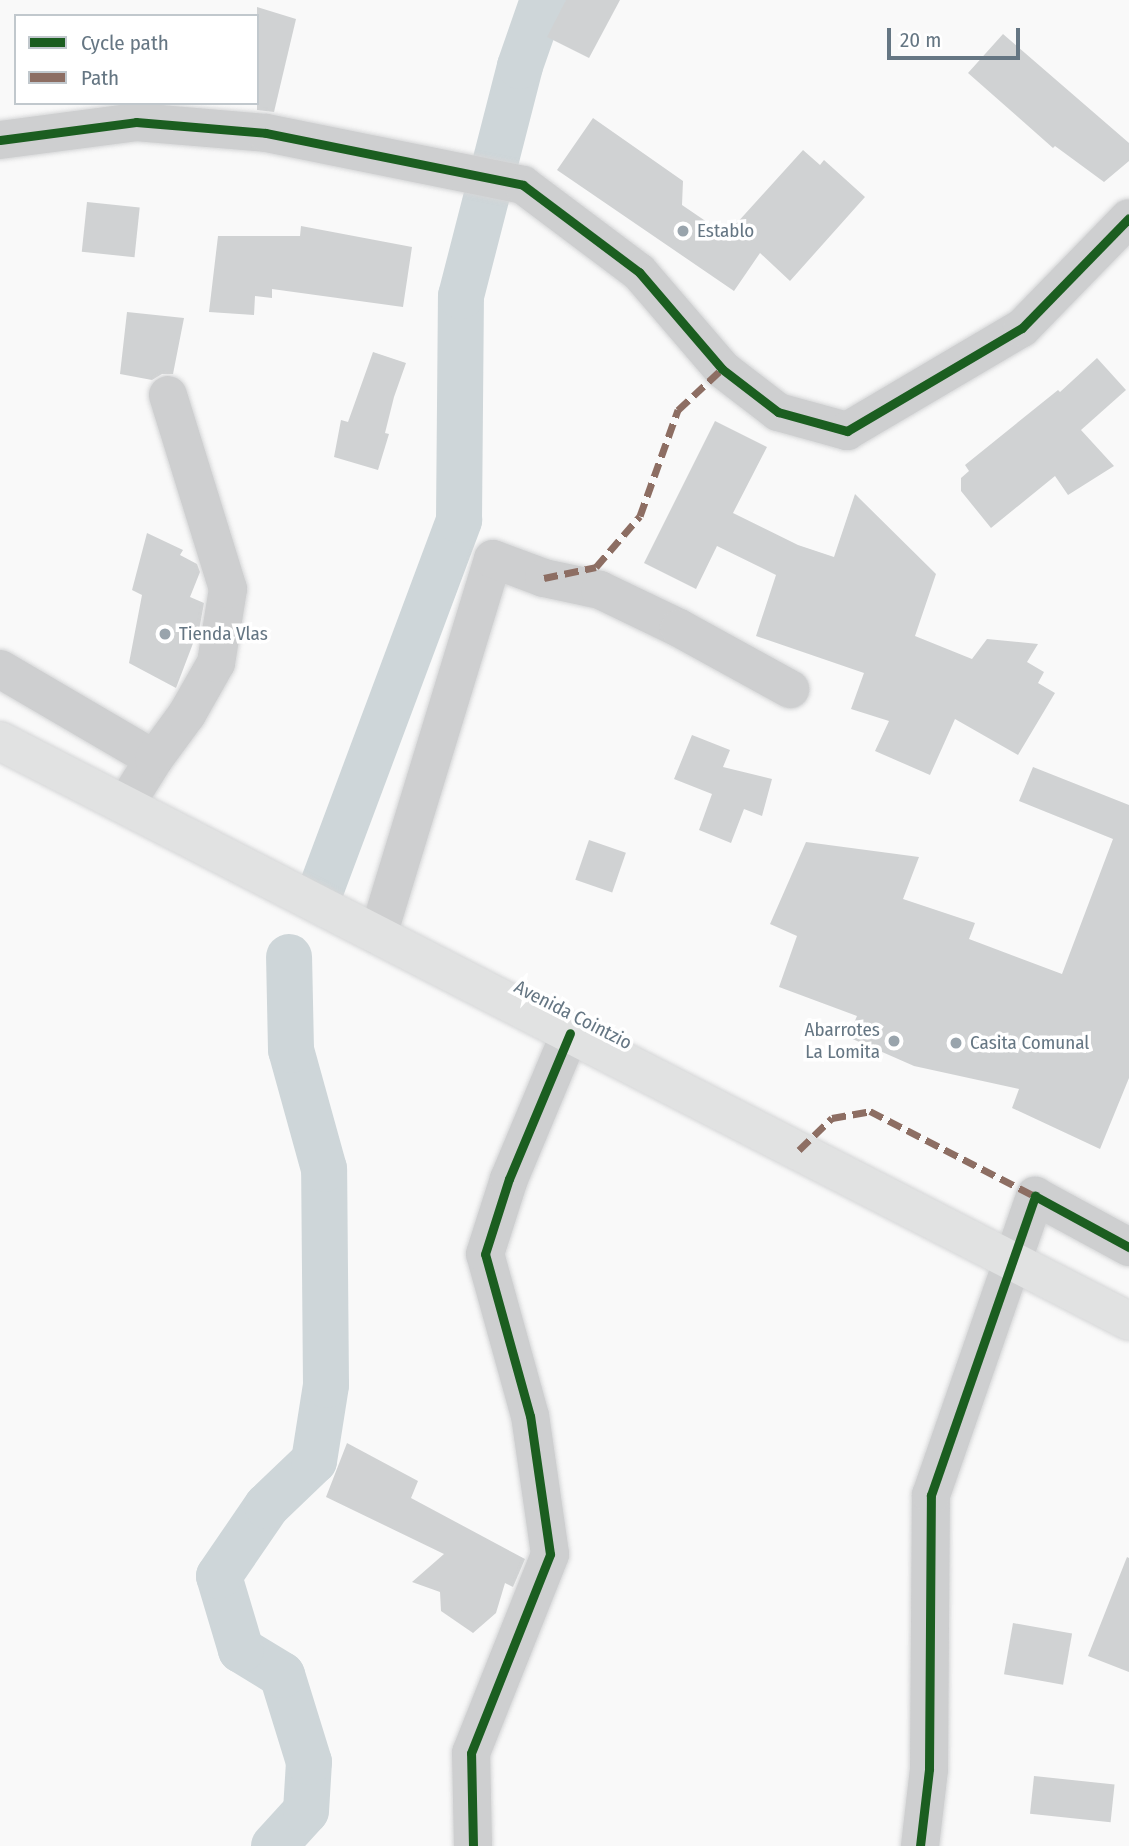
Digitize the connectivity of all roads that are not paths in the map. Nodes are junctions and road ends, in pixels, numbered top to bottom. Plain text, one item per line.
1 (0, 140) edge
2 (1129, 218) edge
3 (169, 395) dead end
4 (0, 669) edge
5 (790, 689) dead end
6 (0, 741) edge
7 (154, 759) junction
8 (126, 804) junction
9 (378, 935) junction
10 (570, 1033) junction
11 (1129, 1247) edge
12 (1011, 1260) junction
13 (1129, 1321) edge
14 (473, 1846) edge
15 (920, 1846) edge

1 - 2 street
3 - 7 street
4 - 7 street
5 - 9 street
6 - 8 main road, Avenida Cointzio
7 - 8 street
8 - 9 main road, Avenida Cointzio
9 - 10 main road, Avenida Cointzio
10 - 12 main road, Avenida Cointzio
10 - 14 street
11 - 12 street
12 - 13 main road, Avenida Cointzio
12 - 15 street

